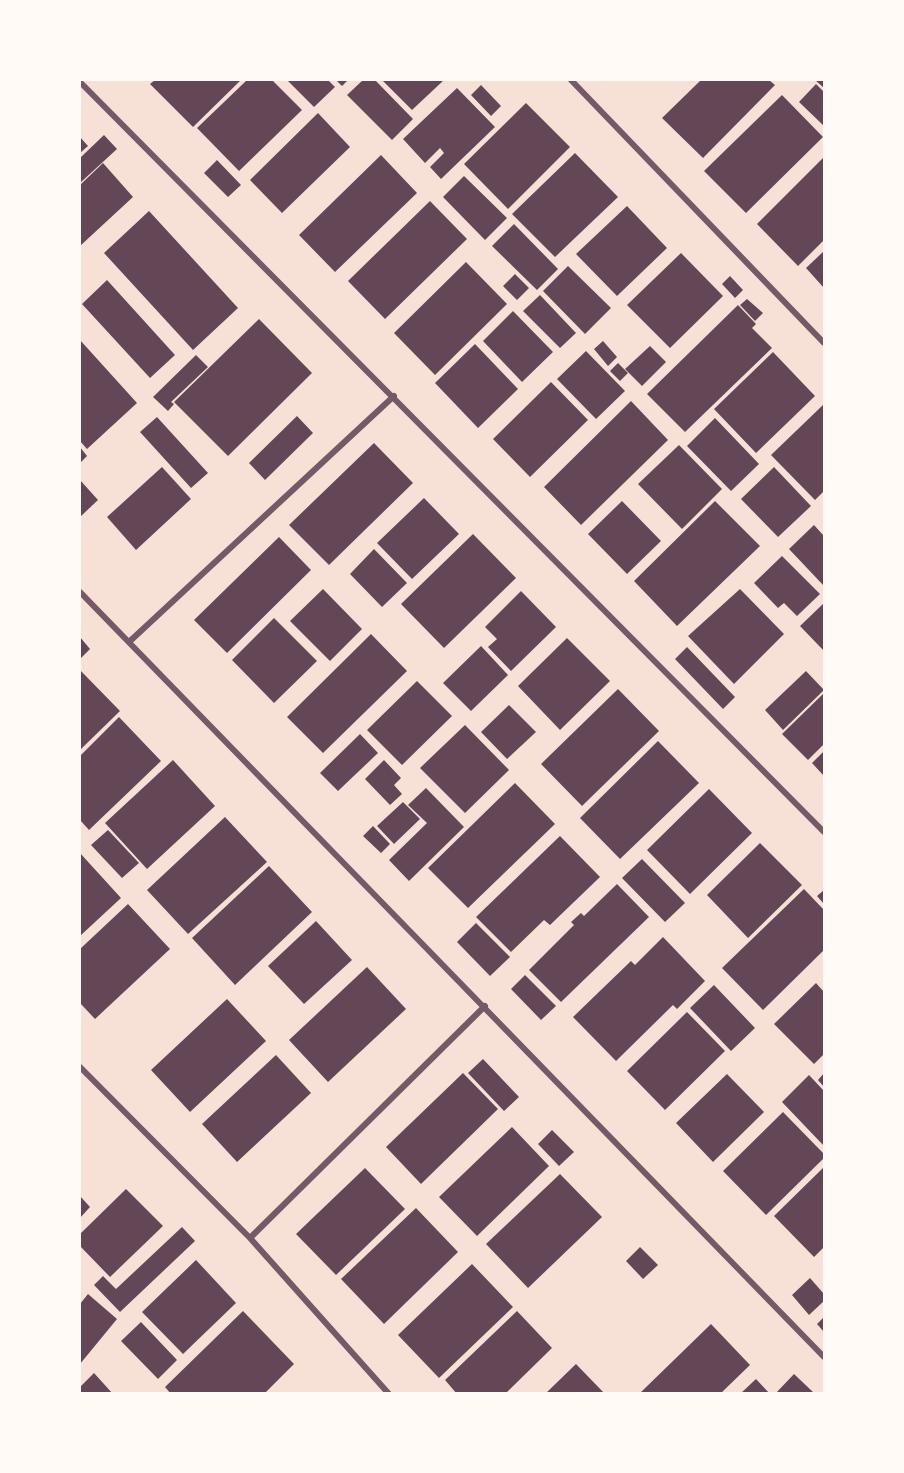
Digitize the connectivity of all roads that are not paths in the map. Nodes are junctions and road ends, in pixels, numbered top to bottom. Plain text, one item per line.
1 (571, 80) edge
2 (80, 82) edge
3 (825, 343) edge
4 (394, 396) junction
5 (80, 592) edge
6 (129, 642) junction
7 (825, 832) edge
8 (485, 1006) junction
9 (80, 1067) edge
10 (250, 1238) junction
11 (825, 1357) edge
12 (389, 1394) edge

1 - 3 street
2 - 4 street
4 - 6 street
4 - 7 street
5 - 6 street
6 - 8 street
8 - 10 street
8 - 11 street
9 - 10 street
10 - 12 street

